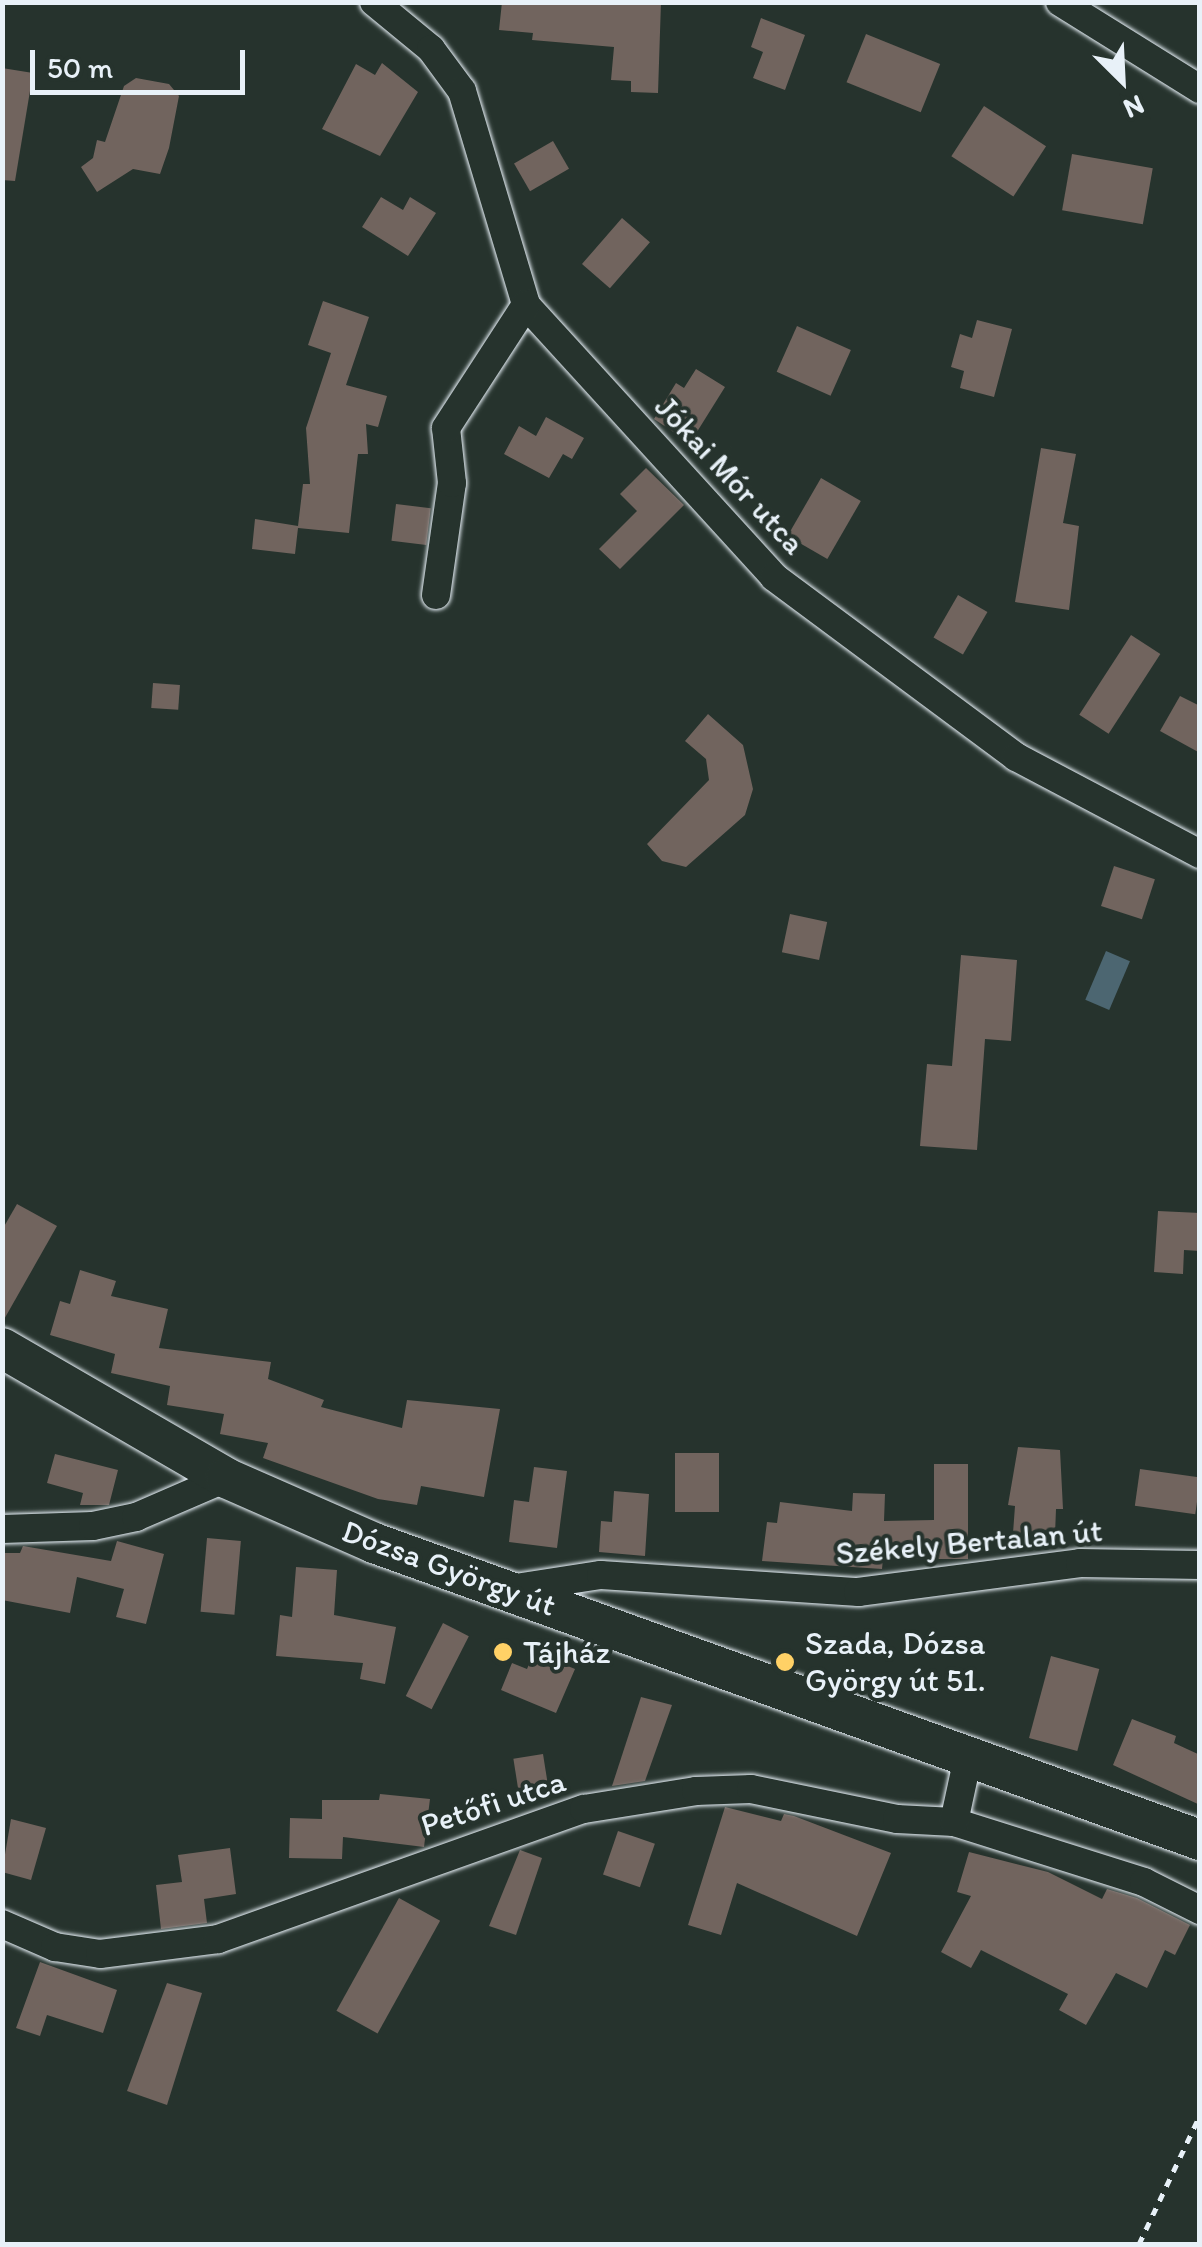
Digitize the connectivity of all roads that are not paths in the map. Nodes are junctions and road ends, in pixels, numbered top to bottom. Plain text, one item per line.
1 (374, 2) edge
2 (1060, 2) edge
3 (1200, 90) edge
4 (526, 306) junction
5 (436, 595) dead end
6 (1200, 854) edge
7 (2, 1348) edge
8 (226, 1478) junction
9 (2, 1530) edge
10 (1200, 1565) edge
11 (507, 1589) junction
12 (968, 1756) junction
13 (954, 1822) junction
14 (1200, 1840) edge
15 (1200, 1910) edge
16 (2, 1924) edge

1 - 4 street, Jókai Mór utca
2 - 3 street
4 - 5 street
4 - 6 street, Jókai Mór utca
7 - 8 main road, Dózsa György út
8 - 9 street
8 - 11 main road, Dózsa György út
10 - 11 street, Székely Bertalan út
11 - 12 main road, Dózsa György út
12 - 13 street
12 - 14 main road, Dózsa György út
13 - 15 street
13 - 16 street, Petőfi utca

